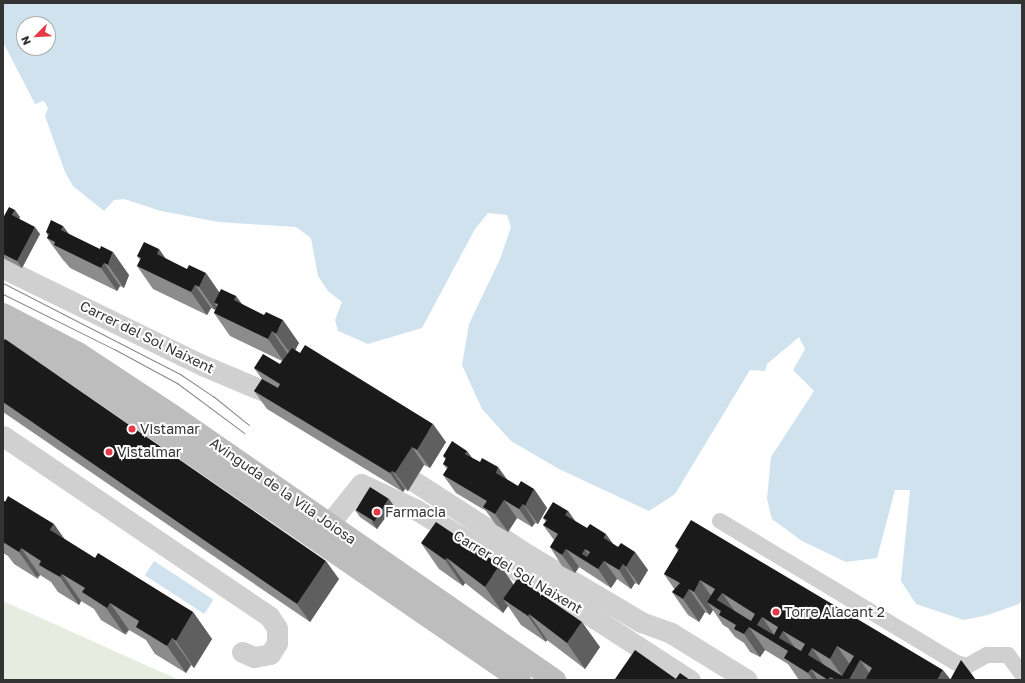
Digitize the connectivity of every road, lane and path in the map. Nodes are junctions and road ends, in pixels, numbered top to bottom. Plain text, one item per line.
1 (3, 268) edge
2 (3, 314) edge
3 (3, 336) edge
4 (292, 404) edge
5 (3, 436) edge
6 (415, 482) dead end
7 (720, 521) dead end
8 (326, 534) junction
9 (242, 652) dead end
10 (1022, 674) edge
11 (520, 680) edge
12 (555, 680) edge
13 (690, 680) edge
14 (747, 680) edge

1 - 4 street, Carrer del Sol Naixent
2 - 8 main road, Avinguda de la Vila Joiosa
3 - 8 main road, Avinguda de la Vila Joiosa
5 - 9 street
6 - 14 street, Carrer del Sol Naixent
7 - 10 street
8 - 11 main road, Avinguda de la Vila Joiosa
8 - 12 main road, Avinguda de la Vila Joiosa
8 - 13 street, Carrer del Sol Naixent

